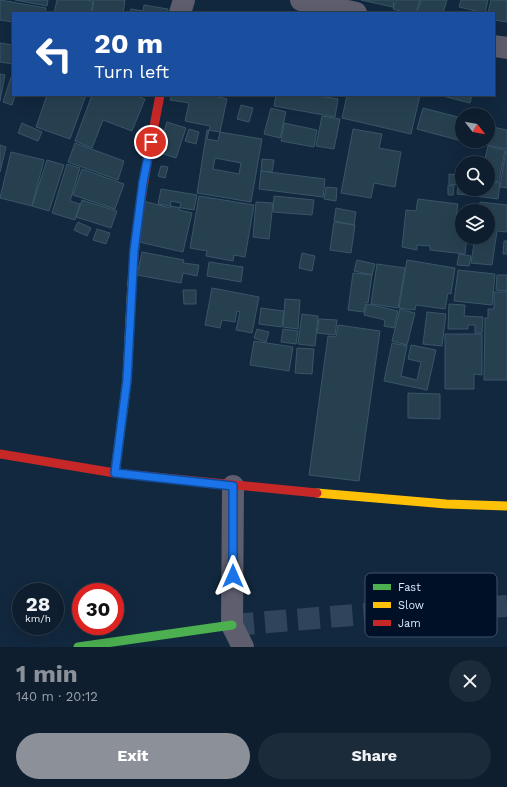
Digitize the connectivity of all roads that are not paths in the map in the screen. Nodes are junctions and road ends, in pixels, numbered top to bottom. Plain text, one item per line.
1 (184, 0) edge
2 (301, 0) edge
3 (180, 12) edge
4 (352, 12) edge
5 (495, 46) edge
6 (507, 48) edge
7 (160, 96) edge
8 (0, 454) edge
9 (115, 473) junction
10 (233, 486) junction
11 (507, 506) edge
12 (232, 625) junction
13 (78, 647) edge
14 (243, 647) edge

1 - 3 street
2 - 4 street
5 - 6 street
7 - 9 street
8 - 9 street
9 - 10 street
10 - 11 street
10 - 12 street
12 - 13 street
12 - 14 street

